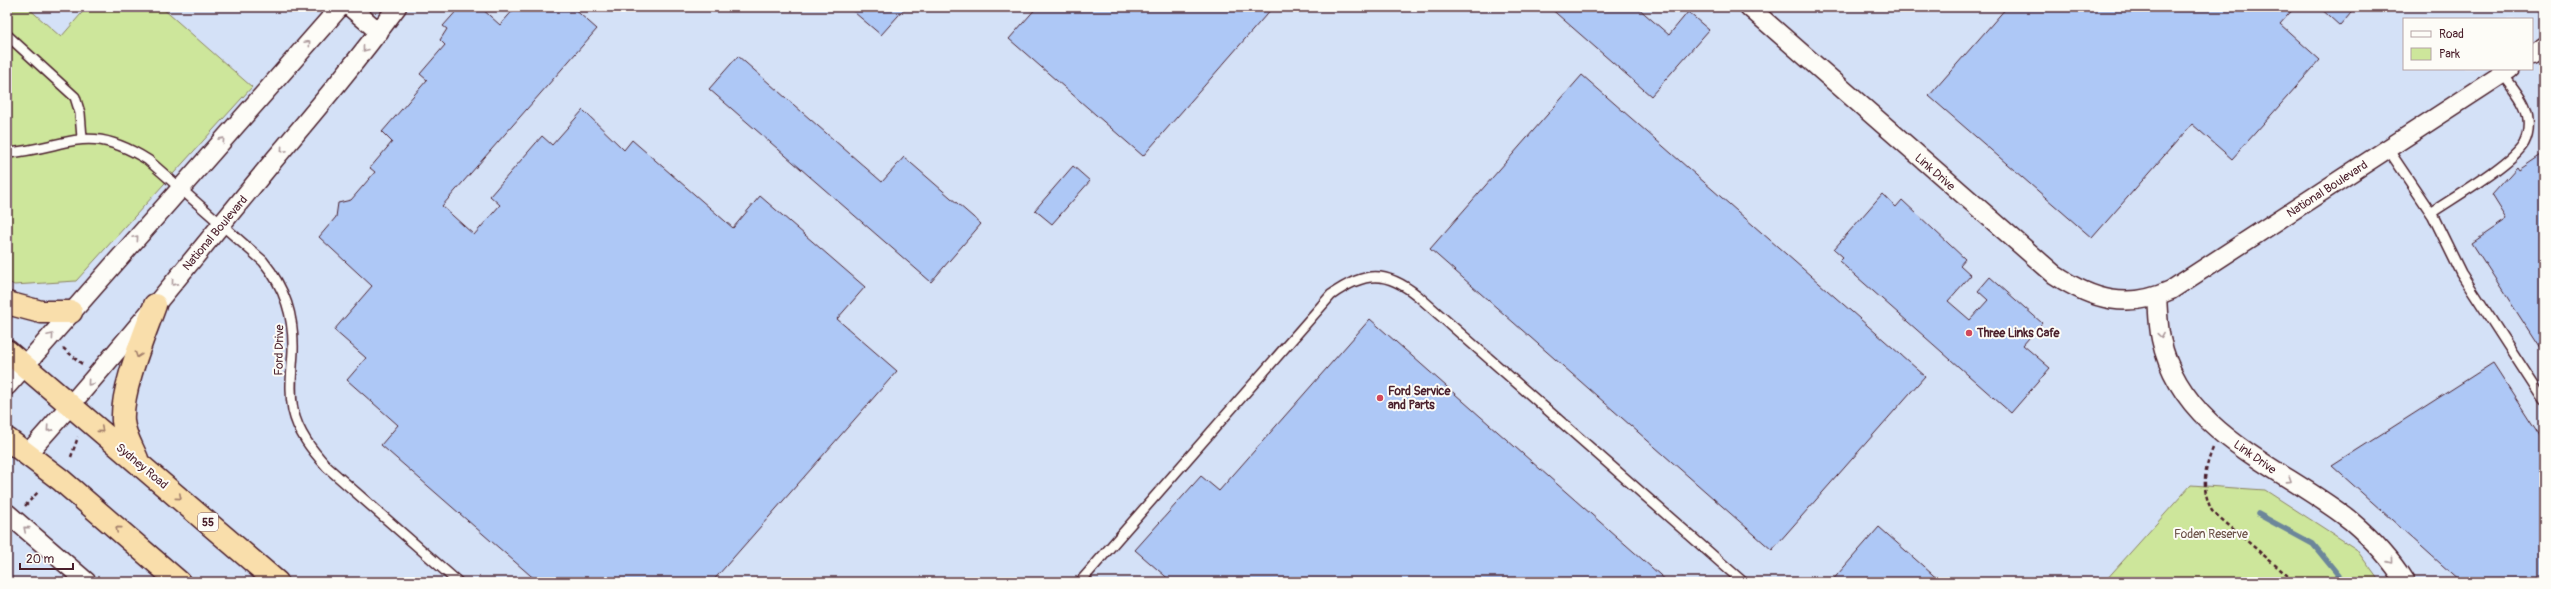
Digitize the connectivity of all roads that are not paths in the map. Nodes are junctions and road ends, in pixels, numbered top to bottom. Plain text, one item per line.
1 (340, 7) edge
2 (350, 7) edge
3 (397, 7) edge
4 (1749, 7) edge
5 (379, 32) junction
6 (7, 35) edge
7 (2544, 47) edge
8 (2533, 54) edge
9 (2507, 71) edge
10 (82, 138) junction
11 (2388, 149) junction
12 (7, 153) edge
13 (180, 188) junction
14 (2431, 213) junction
15 (223, 225) junction
16 (2157, 296) junction
17 (2140, 300) joint
18 (7, 303) edge
19 (155, 305) junction
20 (71, 312) junction
21 (7, 351) edge
22 (26, 366) junction
23 (7, 386) edge
24 (2544, 401) edge
25 (71, 405) junction
26 (7, 439) edge
27 (27, 454) junction
28 (139, 462) junction
29 (14, 512) edge
30 (87, 582) edge
31 (180, 582) edge
32 (277, 582) edge
33 (458, 582) edge
34 (1080, 582) edge
35 (1743, 582) edge
36 (2405, 582) edge

13 -> 1 street
2 - 5 street
3 - 5 street, National Boulevard
4 - 17 street, Link Drive
5 -> 15 street, National Boulevard
6 - 10 lane
7 - 8 street
9 - 11 street, National Boulevard
9 - 14 lane
10 - 12 lane, Ford Drive
10 - 13 lane, Ford Drive
11 - 14 lane
11 - 16 street, National Boulevard
13 - 15 lane, Ford Drive
20 -> 13 street
14 - 24 lane
15 -> 19 street, National Boulevard
15 - 33 lane, Ford Drive
16 - 17 street, National Boulevard
16 -> 36 street, Link Drive
18 - 20 highway
19 -> 25 street, National Boulevard
19 -> 28 highway
22 -> 20 street
21 - 22 highway, Sydney Road / 55
22 - 23 street
22 - 25 highway, Sydney Road / 55
25 -> 27 street, National Boulevard
25 -> 28 highway, Sydney Road / 55
26 - 27 highway
31 -> 27 highway
28 -> 32 highway, Sydney Road / 55
30 -> 29 street
34 - 35 lane

